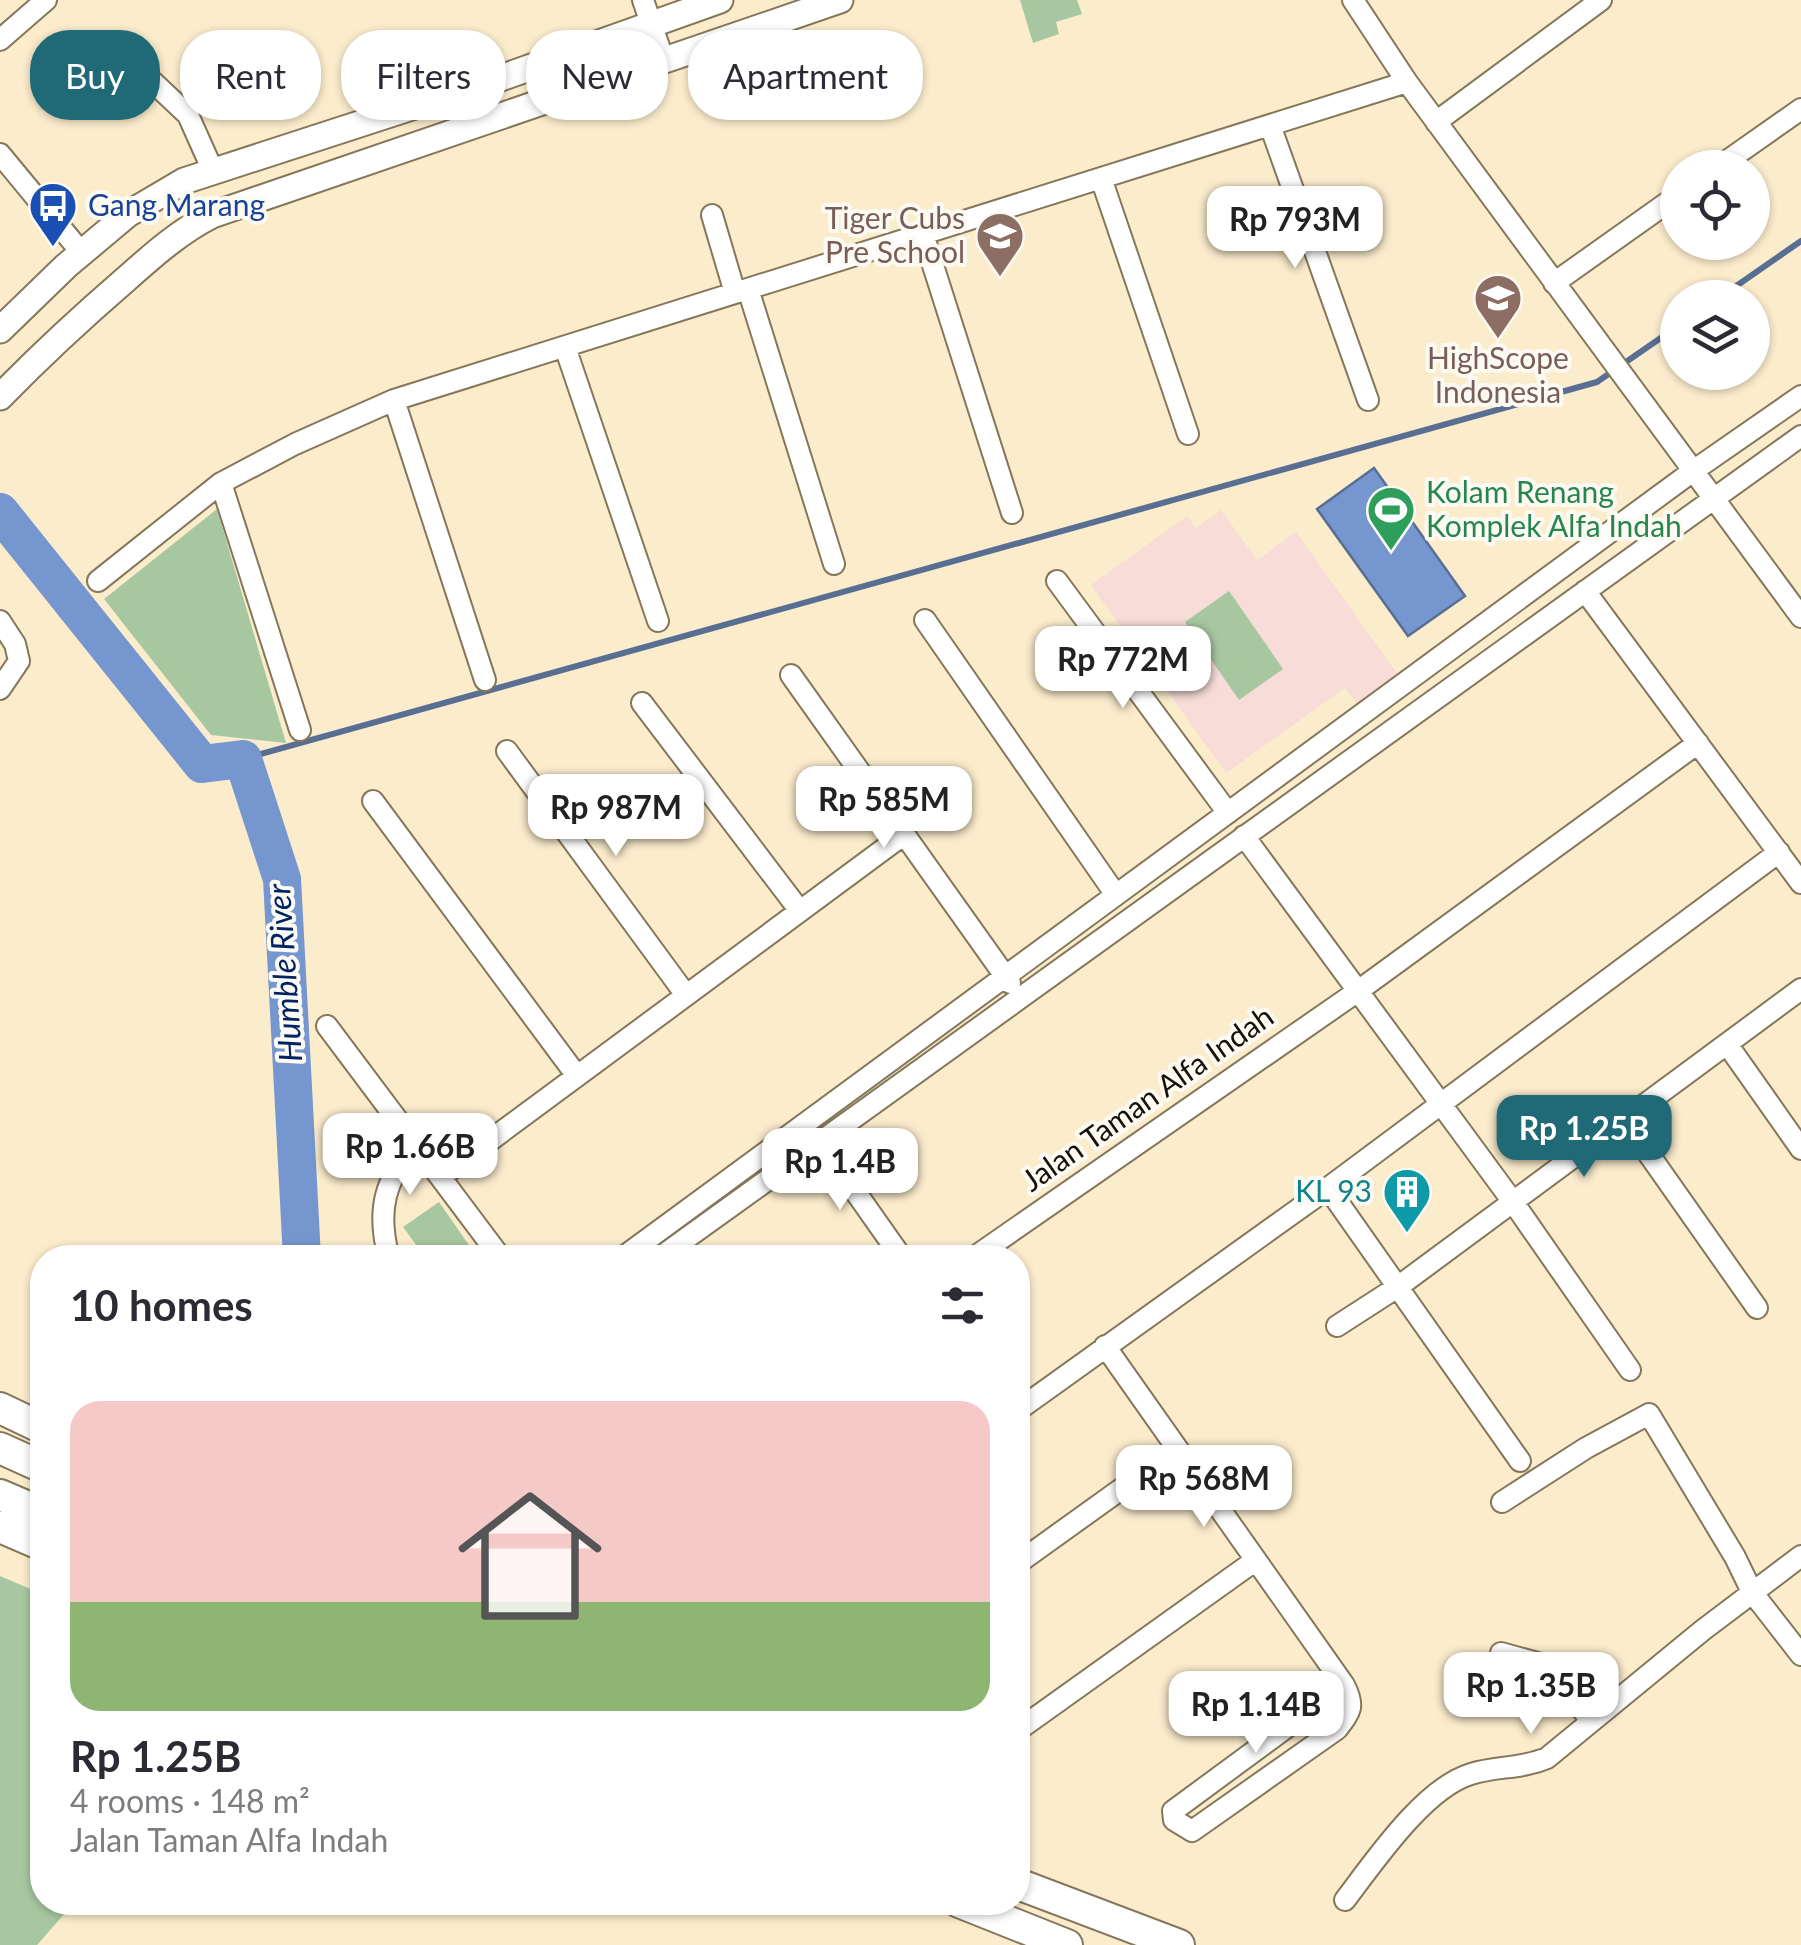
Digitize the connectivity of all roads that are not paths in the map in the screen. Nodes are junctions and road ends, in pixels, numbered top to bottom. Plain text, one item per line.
1 (642, 0) edge
2 (720, 0) edge
3 (1353, 0) edge
4 (1601, 0) edge
5 (835, 1) edge
6 (33, 4) edge
7 (651, 25) junction
8 (653, 30) edge
9 (0, 40) edge
10 (668, 59) edge
11 (1407, 82) junction
12 (160, 90) edge
13 (526, 107) edge
14 (1801, 108) edge
15 (1436, 122) junction
16 (1270, 125) junction
17 (1742, 150) edge
18 (0, 154) edge
19 (212, 172) junction
20 (1102, 178) junction
21 (1660, 208) edge
22 (712, 215) dead end
23 (923, 234) junction
24 (80, 252) junction
25 (1554, 282) junction
26 (742, 291) junction
27 (0, 330) edge
28 (565, 347) junction
29 (1801, 396) edge
30 (0, 397) edge
31 (394, 400) junction
32 (1368, 400) dead end
33 (1188, 434) dead end
34 (1801, 436) edge
35 (1693, 471) junction
36 (221, 483) junction
37 (1714, 498) junction
38 (1012, 513) dead end
39 (834, 564) dead end
40 (98, 581) dead end
41 (1057, 582) dead end
42 (1585, 591) junction
43 (1801, 617) edge
44 (925, 620) dead end
45 (0, 621) edge
46 (658, 621) dead end
47 (791, 675) dead end
48 (485, 680) dead end
49 (0, 689) edge
50 (642, 703) dead end
51 (300, 730) dead end
52 (1698, 743) junction
53 (507, 751) dead end
54 (373, 801) dead end
55 (1228, 813) junction
56 (903, 835) junction
57 (1244, 836) junction
58 (1779, 852) junction
59 (1801, 882) edge
60 (1116, 896) junction
61 (800, 911) junction
62 (1005, 975) junction
63 (1801, 989) edge
64 (1358, 990) junction
65 (686, 996) junction
66 (1020, 996) junction
67 (328, 1026) dead end
68 (1727, 1044) junction
69 (577, 1076) junction
70 (1441, 1103) junction
71 (1624, 1118) junction
72 (414, 1140) junction
73 (820, 1140) junction
74 (1801, 1149) edge
75 (442, 1176) junction
76 (1328, 1188) junction
77 (1513, 1202) junction
78 (386, 1245) edge
79 (492, 1245) edge
80 (640, 1245) edge
81 (676, 1245) edge
82 (893, 1245) edge
83 (991, 1245) edge
84 (1399, 1286) junction
85 (1757, 1308) dead end
86 (1336, 1326) dead end
87 (1105, 1346) junction
88 (1630, 1370) dead end
89 (1030, 1401) edge
90 (0, 1408) edge
91 (30, 1422) edge
92 (0, 1448) edge
93 (1177, 1450) junction
94 (1520, 1461) dead end
95 (30, 1462) edge
96 (0, 1495) edge
97 (1502, 1502) dead end
98 (30, 1508) edge
99 (0, 1527) edge
100 (30, 1540) edge
101 (1030, 1554) edge
102 (1801, 1556) edge
103 (1256, 1560) junction
104 (1752, 1592) junction
105 (1501, 1653) dead end
106 (1801, 1654) edge
107 (1344, 1685) junction
108 (1591, 1720) junction
109 (1030, 1721) edge
110 (1030, 1873) edge
111 (1030, 1889) edge
112 (1345, 1900) dead end
113 (1064, 1904) junction
114 (992, 1915) edge
115 (1067, 1945) edge
116 (1179, 1945) edge

1 - 7 street
2 - 7 main road
3 - 11 street
4 - 15 street
5 - 10 main road
6 - 9 street
7 - 8 street
7 - 19 main road
11 - 15 street
11 - 16 street
12 - 19 street
13 - 30 main road
14 - 17 street
15 - 25 street
16 - 20 street
16 - 32 street
18 - 24 street
19 - 24 main road
20 - 23 street
20 - 33 street
21 - 25 street
22 - 26 street
23 - 26 street
23 - 38 street
24 - 27 main road
25 - 35 street
26 - 28 street
26 - 39 street
28 - 31 street
28 - 46 street
29 - 35 street
31 - 36 street
31 - 48 street
34 - 37 street
35 - 37 street
35 - 55 street
36 - 40 street
36 - 51 street
37 - 42 street
37 - 43 street
41 - 55 street
42 - 52 street
42 - 57 street
44 - 60 street
45 - 49 street
47 - 56 street
50 - 61 street
52 - 58 street
52 - 64 street, Jalan Taman Alfa Indah
53 - 65 street
54 - 69 street
55 - 60 street
56 - 61 street
56 - 62 street
57 - 64 street
57 - 66 street
58 - 59 street
58 - 70 street
60 - 62 street
61 - 65 street
62 - 66 street
62 - 80 street
63 - 68 street
64 - 70 street
64 - 83 street, Jalan Taman Alfa Indah
65 - 69 street
66 - 73 street
67 - 72 street
68 - 71 street
68 - 74 street
69 - 75 street
70 - 76 street
70 - 77 street
71 - 77 street
71 - 85 street
72 - 75 street
72 - 78 street
73 - 81 street
73 - 82 street
75 - 79 street
76 - 84 street
76 - 87 street
77 - 84 street
77 - 88 street
84 - 86 street
84 - 94 street
87 - 89 street
87 - 93 street
90 - 91 highway
92 - 95 highway
93 - 101 street
93 - 103 street
96 - 98 highway
97 - 104 street
99 - 100 highway
102 - 104 street
103 - 107 street
103 - 109 street
104 - 106 street
104 - 108 street
105 - 108 street
107 - 107 street
108 - 112 street
110 - 113 highway
111 - 113 highway
113 - 116 highway
114 - 115 highway

